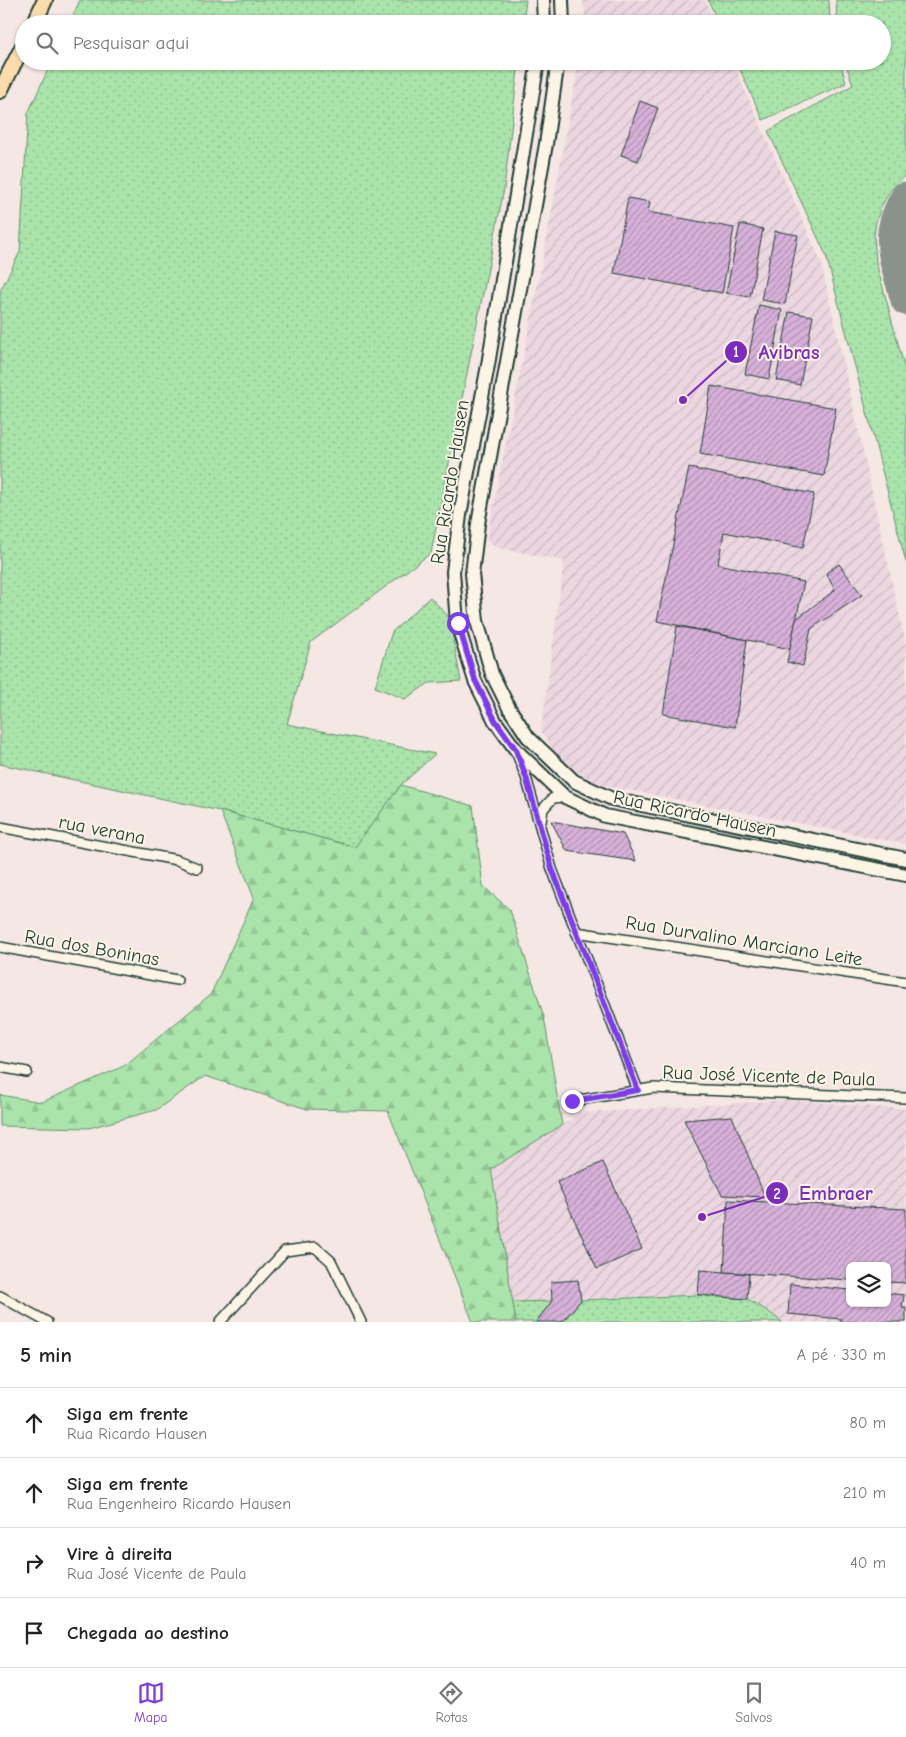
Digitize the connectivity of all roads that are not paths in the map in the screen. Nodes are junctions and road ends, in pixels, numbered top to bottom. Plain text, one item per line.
1 (45, 0) edge
2 (543, 0) edge
3 (562, 0) edge
4 (38, 15) edge
5 (544, 15) edge
6 (563, 15) edge
7 (15, 62) edge
8 (537, 70) edge
9 (557, 70) edge
10 (0, 91) edge
11 (516, 750) junction
12 (565, 796) junction
13 (0, 827) edge
14 (540, 828) junction
15 (906, 859) edge
16 (197, 868) dead end
17 (906, 875) edge
18 (576, 932) junction
19 (0, 947) edge
20 (177, 980) dead end
21 (906, 982) edge
22 (0, 1067) edge
23 (27, 1072) dead end
24 (638, 1090) junction
25 (906, 1098) edge
26 (572, 1101) dead end
27 (0, 1296) edge
28 (47, 1322) edge
29 (220, 1322) edge
30 (360, 1322) edge

1 - 4 main road
2 - 5 street
3 - 6 street
7 - 10 main road
8 - 11 street, Rua Ricardo Hausen
9 - 15 street, Rua Ricardo Hausen
11 - 12 street, Rua Ricardo Hausen
11 - 14 street
12 - 14 street
12 - 17 street, Rua Ricardo Hausen
13 - 16 street, rua verana
14 - 18 street
18 - 21 street, Rua Durvalino Marciano Leite
18 - 24 street
19 - 20 street, Rua dos Boninas
22 - 23 street
24 - 25 street, Rua José Vicente de Paula
24 - 26 street, Rua José Vicente de Paula
27 - 28 street
29 - 30 street

